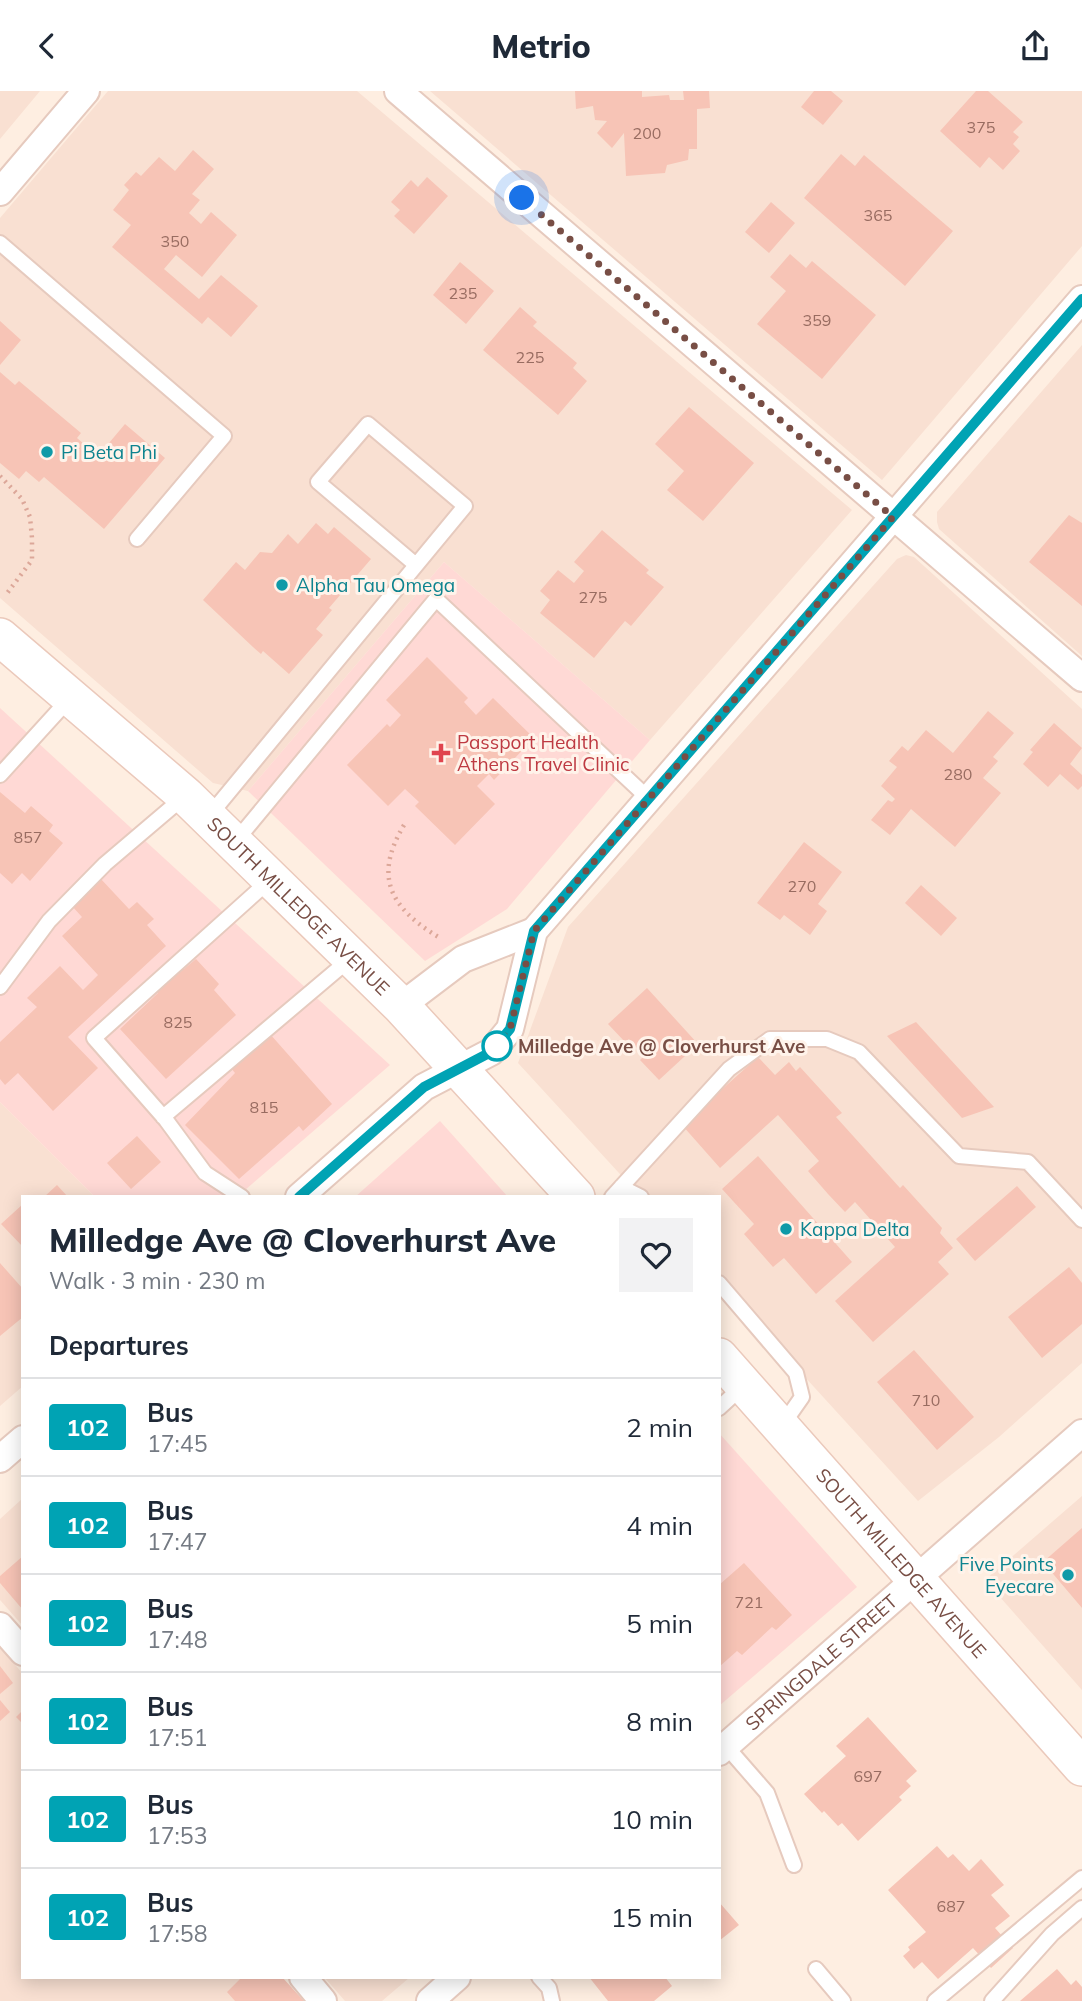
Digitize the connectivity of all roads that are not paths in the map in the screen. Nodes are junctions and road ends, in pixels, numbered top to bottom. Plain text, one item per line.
1 (86, 91) edge
2 (398, 91) edge
3 (0, 192) edge
4 (0, 243) edge
5 (1082, 299) edge
6 (893, 517) junction
7 (136, 539) dead end
8 (416, 565) junction
9 (0, 637) edge
10 (1082, 678) edge
11 (71, 697) junction
12 (0, 775) edge
13 (649, 799) junction
14 (197, 807) junction
15 (234, 843) junction
16 (271, 879) junction
17 (534, 931) junction
18 (351, 958) junction
19 (0, 987) edge
20 (401, 1006) junction
21 (461, 1069) junction
22 (163, 1117) junction
23 (616, 1192) edge
24 (239, 1195) edge
25 (301, 1195) edge
26 (574, 1195) edge
27 (1082, 1220) edge
28 (721, 1285) edge
29 (726, 1378) edge
30 (781, 1427) junction
31 (1082, 1433) edge
32 (21, 1441) edge
33 (0, 1459) edge
34 (917, 1578) junction
35 (0, 1626) edge
36 (21, 1650) edge
37 (723, 1749) edge
38 (1082, 1767) edge
39 (794, 1865) dead end
40 (1082, 1878) edge
41 (1082, 1908) edge
42 (816, 1969) dead end
43 (305, 1979) edge
44 (455, 1979) edge
45 (541, 1979) edge
46 (323, 2001) edge
47 (430, 2001) edge
48 (552, 2001) edge
49 (843, 2001) edge
50 (935, 2001) edge
51 (992, 2001) edge

1 - 3 street
2 - 6 street
4 - 7 lane
5 - 6 street
6 - 10 street
6 - 13 street
8 - 8 lane
8 - 14 lane
9 - 11 main road, SOUTH MILLEDGE AVENUE
11 - 12 lane
11 - 14 main road, SOUTH MILLEDGE AVENUE
13 - 15 lane
13 - 17 street
14 - 15 main road, SOUTH MILLEDGE AVENUE
14 - 19 lane
15 - 16 main road, SOUTH MILLEDGE AVENUE
16 - 18 main road, SOUTH MILLEDGE AVENUE
16 - 22 lane
17 - 20 street
17 - 21 street
18 - 20 main road, SOUTH MILLEDGE AVENUE
18 - 22 lane
20 - 21 main road, SOUTH MILLEDGE AVENUE
21 - 25 street
21 - 26 main road, SOUTH MILLEDGE AVENUE
22 - 24 lane
23 - 27 lane
28 - 30 lane
29 - 30 main road, SOUTH MILLEDGE AVENUE
30 - 34 main road, SOUTH MILLEDGE AVENUE
31 - 34 street, SPRINGDALE STREET
32 - 33 street
34 - 37 street, SPRINGDALE STREET
34 - 38 main road, SOUTH MILLEDGE AVENUE
35 - 36 street
37 - 39 lane
40 - 50 lane
41 - 51 lane
42 - 49 lane
43 - 46 street
44 - 47 street
45 - 48 lane

